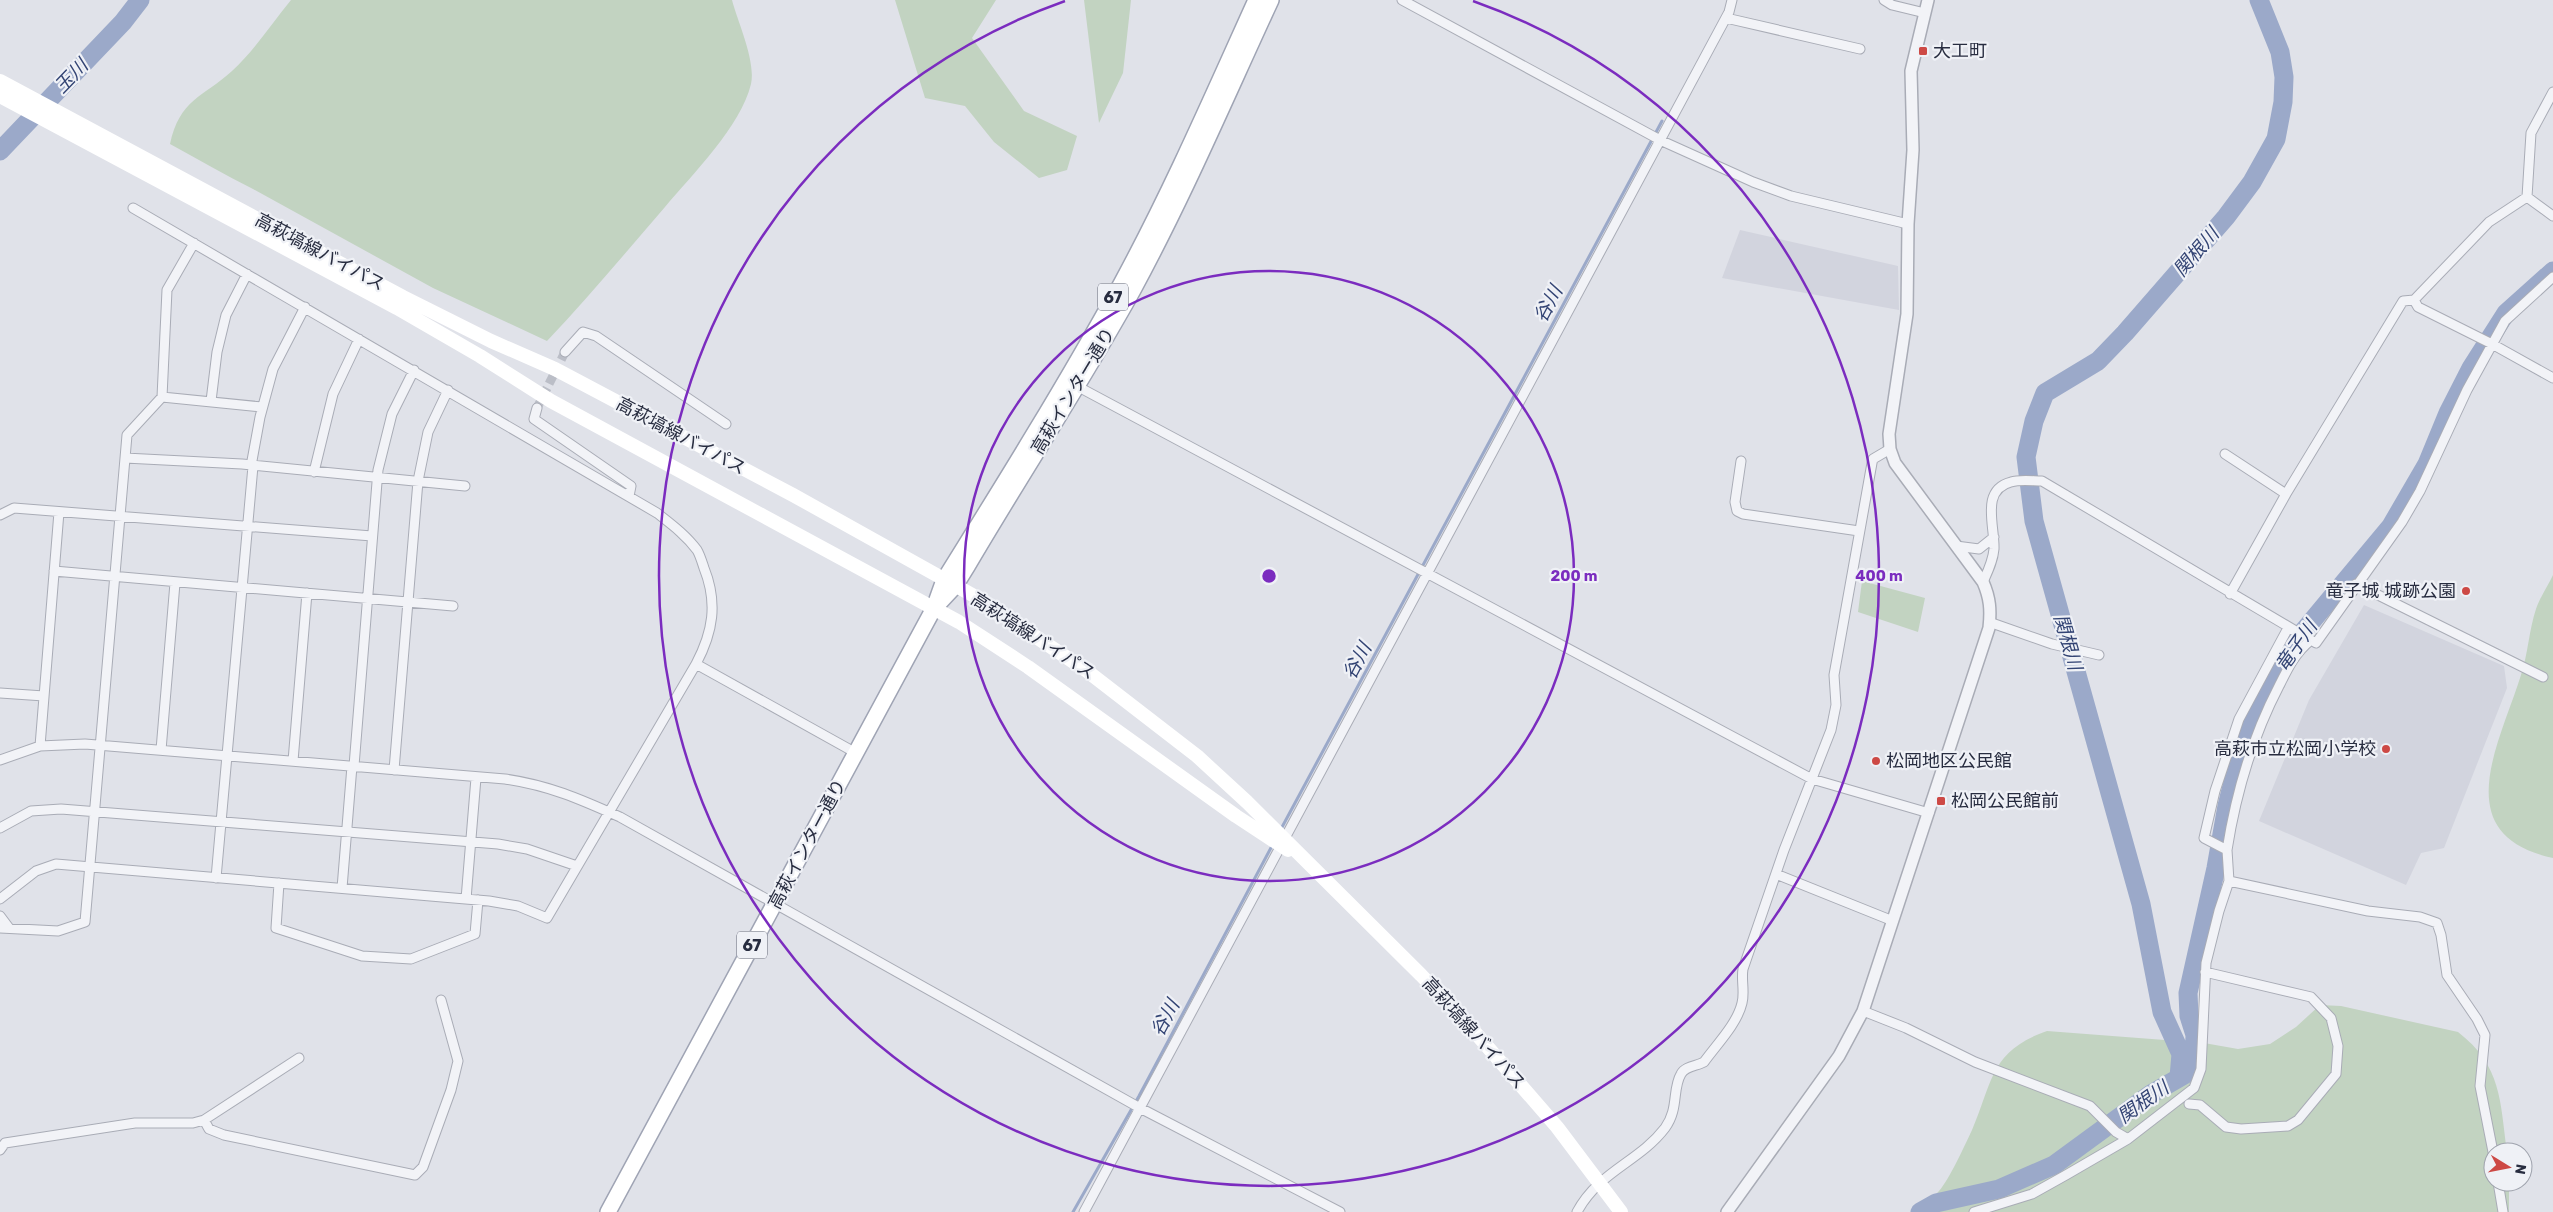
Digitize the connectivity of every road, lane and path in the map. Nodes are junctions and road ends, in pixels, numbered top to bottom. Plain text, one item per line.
1 (1256, 0) edge
2 (1271, 0) edge
3 (1402, 0) edge
4 (1732, 0) edge
5 (1884, 0) edge
6 (1928, 0) edge
7 (1925, 12) junction
8 (1726, 18) junction
9 (1860, 49) dead end
10 (0, 81) edge
11 (2553, 92) edge
12 (0, 96) edge
13 (1662, 141) junction
14 (153, 171) junction
15 (2527, 197) junction
16 (133, 208) dead end
17 (2553, 216) edge
18 (1908, 224) junction
19 (194, 243) junction
20 (247, 274) junction
21 (2553, 277) edge
22 (2414, 300) junction
23 (305, 307) junction
24 (359, 339) junction
25 (2492, 344) junction
26 (565, 352) tunnel mouth
27 (414, 370) junction
28 (2553, 378) edge
29 (1072, 384) junction
30 (448, 390) junction
31 (162, 396) junction
32 (211, 402) junction
33 (262, 406) junction
34 (537, 408) dead end
35 (726, 424) dead end
36 (1890, 449) junction
37 (2225, 454) dead end
38 (125, 458) junction
39 (1741, 461) dead end
40 (252, 466) junction
41 (314, 472) junction
42 (377, 478) junction
43 (418, 482) junction
44 (465, 486) dead end
45 (2286, 494) junction
46 (629, 496) junction
47 (60, 512) junction
48 (0, 515) edge
49 (121, 516) junction
50 (248, 526) junction
51 (1860, 531) junction
52 (372, 536) junction
53 (1994, 537) junction
54 (1956, 546) junction
55 (54, 571) junction
56 (1427, 574) junction
57 (116, 576) junction
58 (1983, 582) junction
59 (175, 583) junction
60 (950, 583) junction
61 (2356, 584) junction
62 (242, 587) junction
63 (307, 593) junction
64 (2230, 594) junction
65 (367, 598) junction
66 (408, 602) junction
67 (453, 606) dead end
68 (934, 608) junction
69 (1989, 622) junction
70 (2290, 629) junction
71 (2311, 640) junction
72 (2099, 655) dead end
73 (696, 664) junction
74 (2543, 677) dead end
75 (0, 693) edge
76 (44, 696) junction
77 (101, 745) junction
78 (40, 746) junction
79 (161, 750) junction
80 (856, 752) junction
81 (227, 756) junction
82 (0, 760) edge
83 (293, 762) junction
84 (353, 766) junction
85 (394, 770) junction
86 (476, 778) junction
87 (1812, 779) junction
88 (95, 812) junction
89 (609, 812) junction
90 (1929, 813) junction
91 (221, 822) junction
92 (0, 828) edge
93 (347, 832) junction
94 (1283, 841) junction
95 (471, 842) junction
96 (2228, 850) junction
97 (577, 866) junction
98 (90, 867) junction
99 (1776, 874) junction
100 (216, 878) junction
101 (2229, 881) junction
102 (279, 883) junction
103 (342, 888) junction
104 (0, 899) edge
105 (466, 899) junction
106 (478, 900) junction
107 (775, 904) junction
108 (0, 916) edge
109 (1893, 921) junction
110 (5, 928) edge
111 (2205, 972) junction
112 (441, 1000) dead end
113 (1863, 1011) junction
114 (299, 1058) dead end
115 (2189, 1104) dead end
116 (1140, 1108) junction
117 (204, 1120) junction
118 (2128, 1139) junction
119 (2491, 1142) edge
120 (0, 1150) edge
121 (1599, 1182) junction
122 (2500, 1192) edge
123 (608, 1212) edge
124 (1084, 1212) edge
125 (1340, 1212) edge
126 (1577, 1212) edge
127 (1621, 1212) edge
128 (1727, 1212) edge
129 (1974, 1212) edge
130 (2503, 1212) edge

1 - 29 main road, 高萩インター通り / 67
2 - 29 main road, 高萩インター通り / 67
3 - 13 street
4 - 8 street
5 - 7 street
6 - 7 street
7 - 18 street
8 - 9 street
8 - 13 street
10 - 14 main road, 高萩塙線バイパス
11 - 15 street
12 - 14 main road, 高萩塙線バイパス
13 - 18 street
13 - 56 street
14 - 60 main road, 高萩塙線バイパス
14 - 68 main road, 高萩塙線バイパス
15 - 17 street
15 - 22 street
16 - 19 street
18 - 36 street
19 - 20 street
19 - 31 street
20 - 23 street
20 - 32 street
21 - 25 street
22 - 25 street
22 - 45 street
23 - 24 street
23 - 33 street
24 - 27 street
24 - 41 street
25 - 28 street
25 - 61 street
26 - 35 street
27 - 30 street
27 - 42 street
29 - 56 street
29 - 60 main road, 高萩インター通り / 67
30 - 43 street
30 - 46 street
31 - 32 street
31 - 38 street
32 - 33 street
33 - 40 street
34 - 46 street
36 - 51 street
36 - 54 street
37 - 45 street
38 - 40 street
38 - 49 street
39 - 51 street
40 - 41 street
40 - 50 street
41 - 42 street
42 - 43 street
42 - 52 street
43 - 44 street
43 - 66 street
45 - 64 street
46 - 73 street
47 - 48 street
47 - 49 street
47 - 55 street
49 - 50 street
49 - 57 street
50 - 52 street
50 - 62 street
51 - 87 street
52 - 65 street
53 - 54 street
53 - 58 street
53 - 64 street
54 - 58 street
55 - 57 street
55 - 76 street
56 - 87 street
56 - 94 street
57 - 59 street
57 - 77 street
58 - 69 street
59 - 62 street
59 - 79 street
60 - 68 main road, 高萩インター通り / 67
60 - 94 main road, 高萩塙線バイパス
61 - 71 street
61 - 74 street
62 - 63 street
62 - 81 street
63 - 65 street
63 - 83 street
64 - 70 street
65 - 66 street
65 - 84 street
66 - 67 street
66 - 85 street
68 - 80 main road, 高萩インター通り / 67
68 - 94 main road, 高萩塙線バイパス
69 - 72 street
69 - 90 street
70 - 71 street
70 - 96 street
71 - 96 street
73 - 80 street
73 - 89 street
75 - 76 street
76 - 78 street
77 - 78 street
77 - 79 street
77 - 88 street
78 - 82 street
79 - 81 street
80 - 107 main road, 高萩インター通り / 67
81 - 83 street
81 - 91 street
83 - 84 street
84 - 85 street
84 - 93 street
85 - 86 street
86 - 89 street
86 - 95 street
87 - 90 street
87 - 99 street
88 - 91 street
88 - 92 street
88 - 98 street
89 - 97 street
89 - 107 street
90 - 109 street
91 - 93 street
91 - 100 street
93 - 95 street
93 - 103 street
94 - 116 street
94 - 121 main road, 高萩塙線バイパス
95 - 97 street
95 - 105 street
96 - 101 street
97 - 106 street
98 - 100 street
98 - 104 street
98 - 110 street
99 - 109 street
99 - 121 street
100 - 102 street
101 - 111 street
101 - 119 street
102 - 103 street
102 - 106 street
103 - 105 street
105 - 106 street
107 - 116 street
107 - 123 main road, 高萩インター通り / 67
108 - 110 street
109 - 113 street
111 - 115 street
111 - 118 street
112 - 117 street
113 - 118 street
113 - 128 street
114 - 117 street
116 - 124 street
116 - 125 street
117 - 120 street
118 - 129 street
121 - 126 street
121 - 127 main road, 高萩塙線バイパス
122 - 130 street

